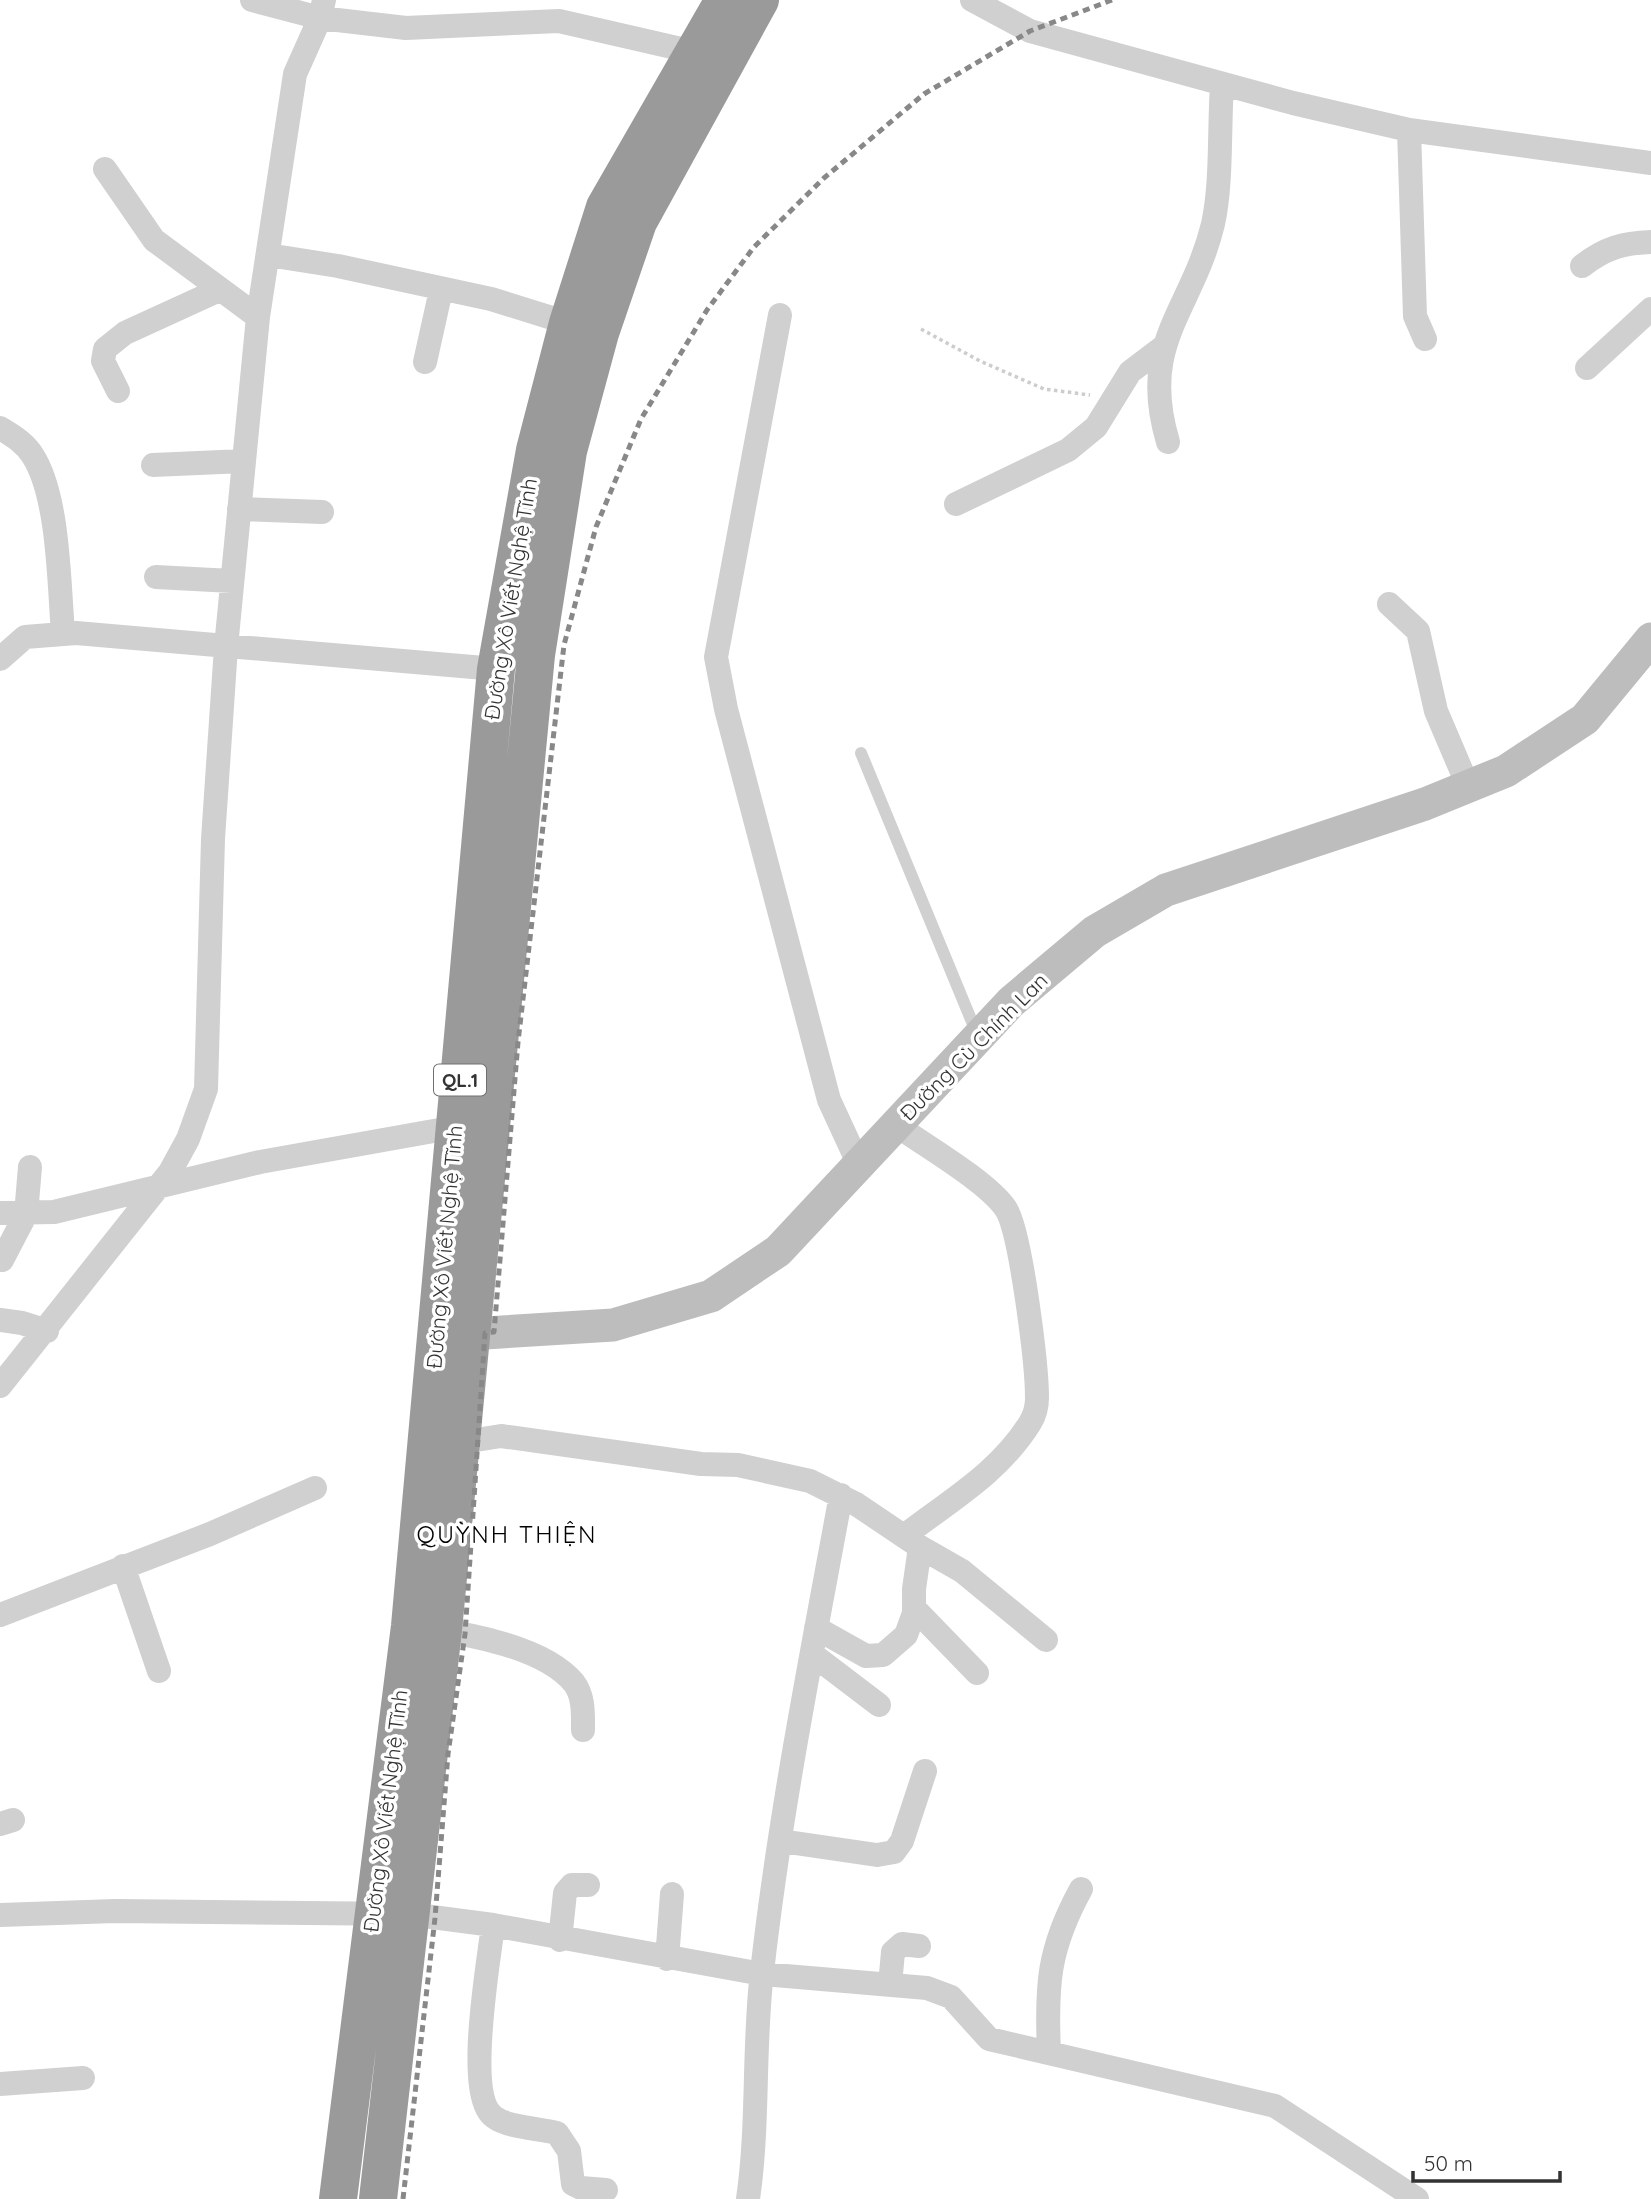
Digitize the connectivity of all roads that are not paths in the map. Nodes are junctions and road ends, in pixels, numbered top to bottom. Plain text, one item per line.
1 (252, 0) edge
2 (724, 0) edge
3 (760, 0) edge
4 (972, 0) edge
5 (322, 9) edge
6 (695, 52) junction
7 (1222, 85) junction
8 (1409, 130) junction
9 (1651, 163) edge
10 (105, 169) dead end
11 (1651, 242) edge
12 (268, 255) junction
13 (1583, 266) dead end
14 (219, 290) junction
15 (441, 290) junction
16 (1651, 310) edge
17 (780, 315) dead end
18 (258, 317) junction
19 (568, 323) junction
20 (1425, 339) dead end
21 (1163, 347) junction
22 (425, 362) dead end
23 (1587, 368) dead end
24 (117, 391) dead end
25 (0, 428) edge
26 (1168, 442) dead end
27 (244, 461) junction
28 (153, 465) dead end
29 (956, 505) dead end
30 (239, 509) junction
31 (322, 512) dead end
32 (156, 578) dead end
33 (232, 581) junction
34 (1389, 604) dead end
35 (63, 634) junction
36 (1651, 639) edge
37 (226, 647) junction
38 (0, 659) edge
39 (496, 669) junction
40 (861, 753) dead end
41 (1468, 786) junction
42 (979, 1037) junction
43 (896, 1125) junction
44 (456, 1127) junction
45 (859, 1165) junction
46 (30, 1167) dead end
47 (157, 1187) junction
48 (0, 1213) edge
49 (26, 1214) junction
50 (2, 1260) dead end
51 (0, 1320) edge
52 (455, 1330) junction
53 (47, 1331) junction
54 (0, 1387) edge
55 (444, 1440) junction
56 (315, 1488) dead end
57 (841, 1496) junction
58 (912, 1542) junction
59 (123, 1566) junction
60 (914, 1608) junction
61 (0, 1615) edge
62 (426, 1628) junction
63 (817, 1628) junction
64 (1046, 1640) dead end
65 (811, 1654) junction
66 (159, 1671) dead end
67 (977, 1673) dead end
68 (879, 1706) dead end
69 (583, 1730) dead end
70 (925, 1771) dead end
71 (781, 1841) junction
72 (589, 1885) dead end
73 (1081, 1889) dead end
74 (672, 1894) dead end
75 (0, 1914) edge
76 (391, 1914) junction
77 (493, 1925) junction
78 (560, 1940) junction
79 (919, 1945) dead end
80 (667, 1959) junction
81 (762, 1974) junction
82 (890, 1985) junction
83 (1049, 2053) junction
84 (83, 2078) dead end
85 (0, 2084) edge
86 (606, 2190) dead end
87 (338, 2199) edge
88 (378, 2199) edge
89 (748, 2199) edge
90 (1417, 2199) edge

1 - 5 street
2 - 6 highway, Đường Xô Viết Nghệ Tĩnh / QL.1
3 - 52 highway, Đường Xô Viết Nghệ Tĩnh / QL.1
4 - 7 street
5 - 6 street
5 - 12 street
6 - 19 highway, Đường Xô Viết Nghệ Tĩnh / QL.1
7 - 8 street
7 - 21 street
8 - 9 street
8 - 20 street
10 - 14 street
11 - 13 street
12 - 15 street
12 - 18 street
14 - 18 street
14 - 24 street
15 - 19 street
15 - 22 street
16 - 23 street
17 - 45 street
18 - 27 street
19 - 39 highway, Đường Xô Viết Nghệ Tĩnh / QL.1
21 - 26 street
21 - 29 street
25 - 35 street
27 - 28 street
27 - 30 street
30 - 31 street
30 - 33 street
32 - 33 street
33 - 37 street
34 - 41 street
35 - 37 street
35 - 38 street
36 - 41 street, Đường Cù Chính Lan
37 - 39 street
37 - 47 street
39 - 44 highway, Đường Xô Viết Nghệ Tĩnh / QL.1
40 - 42 lane
41 - 42 street, Đường Cù Chính Lan
42 - 43 street, Đường Cù Chính Lan
43 - 45 street, Đường Cù Chính Lan
43 - 58 street
44 - 47 street
44 - 52 highway, Đường Xô Viết Nghệ Tĩnh / QL.1
45 - 52 street, Đường Cù Chính Lan
46 - 49 street
47 - 49 street
47 - 53 street
48 - 49 street
49 - 50 street
51 - 53 street
52 - 55 highway, Đường Xô Viết Nghệ Tĩnh / QL.1
53 - 54 street
55 - 57 street
55 - 62 highway, Đường Xô Viết Nghệ Tĩnh / QL.1
56 - 59 street
57 - 58 street
57 - 63 street
58 - 60 street
58 - 64 street
59 - 61 street
59 - 66 street
60 - 63 street
60 - 67 street
62 - 69 street
62 - 76 highway, Đường Xô Viết Nghệ Tĩnh / QL.1
63 - 65 street
65 - 68 street
65 - 71 street
70 - 71 street
71 - 81 street
72 - 78 street
73 - 83 street
74 - 80 street
75 - 76 street
76 - 77 street
76 - 87 highway, Đường Xô Viết Nghệ Tĩnh / QL.1
76 - 88 highway, Đường Xô Viết Nghệ Tĩnh / QL.1
77 - 78 street
77 - 86 street
78 - 80 street
79 - 82 street
80 - 81 street
81 - 82 street
81 - 89 street
82 - 83 street
83 - 90 street
84 - 85 street

